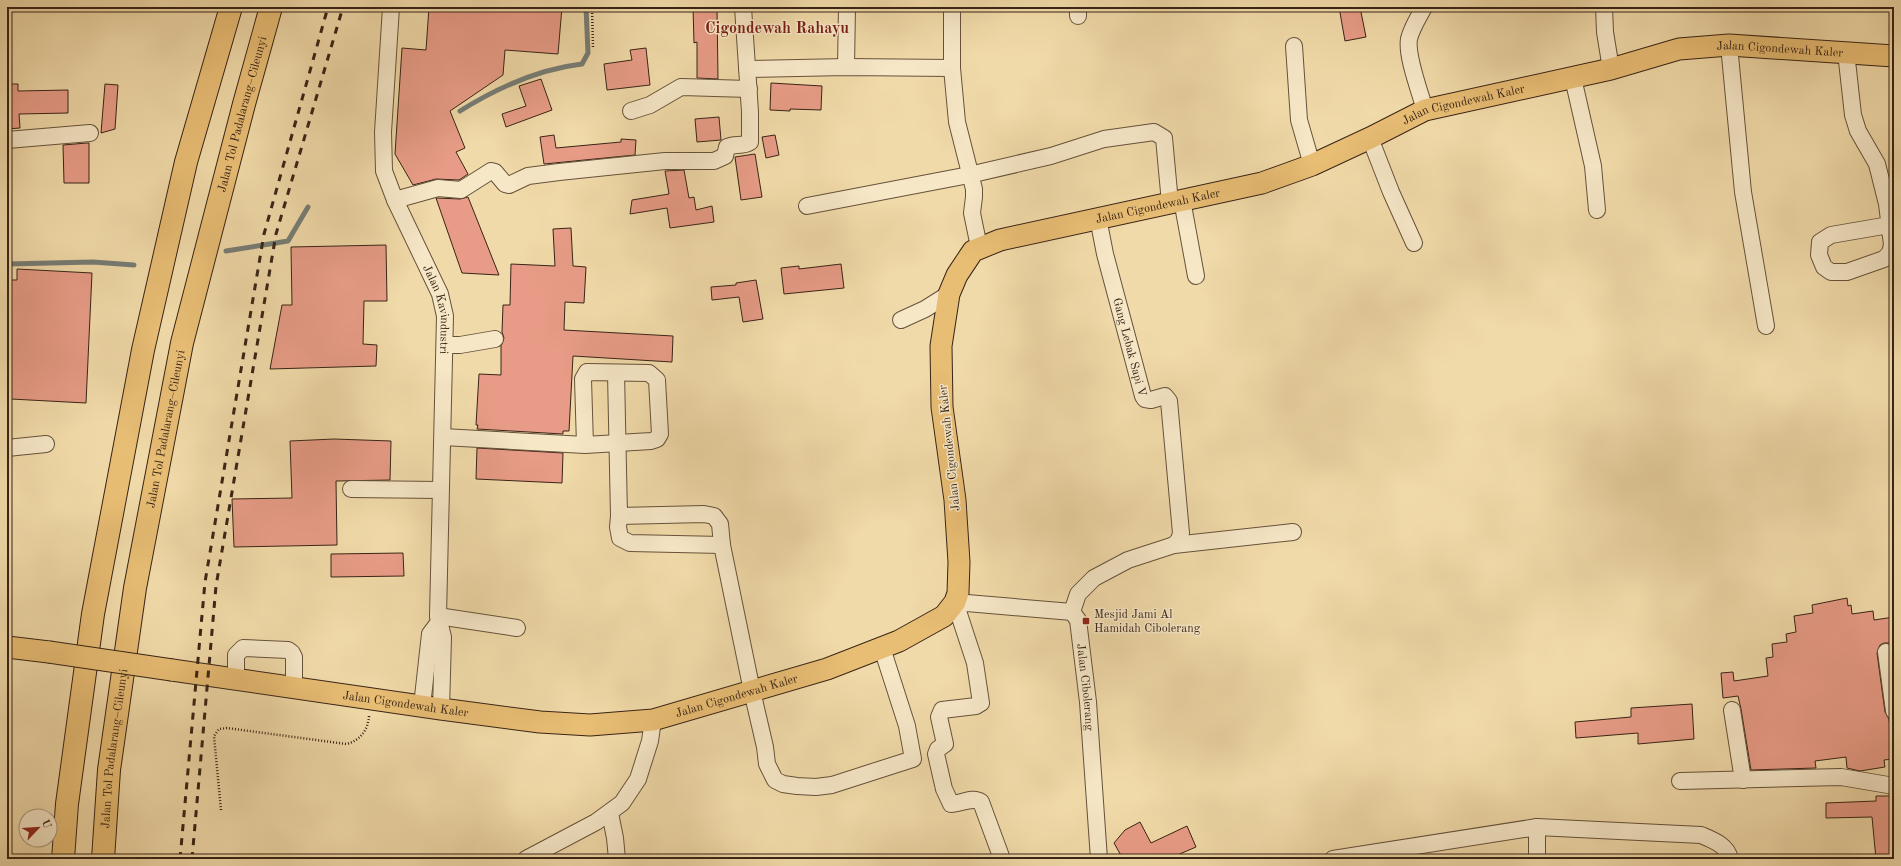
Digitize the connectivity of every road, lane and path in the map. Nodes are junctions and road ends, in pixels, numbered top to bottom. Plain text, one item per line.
1 (231, 7) edge
2 (271, 7) edge
3 (391, 7) edge
4 (592, 7) edge
5 (743, 7) edge
6 (847, 7) edge
7 (952, 7) edge
8 (1424, 7) edge
9 (1604, 7) edge
10 (1729, 45) junction
11 (1294, 46) dead end
12 (593, 48) dead end
13 (1846, 52) junction
14 (1894, 56) edge
15 (846, 67) junction
16 (952, 68) junction
17 (747, 69) junction
18 (1611, 69) junction
19 (1573, 78) junction
20 (749, 89) junction
21 (1425, 110) junction
22 (631, 111) dead end
23 (90, 133) dead end
24 (1370, 138) junction
25 (7, 140) edge
26 (1312, 166) junction
27 (969, 175) junction
28 (395, 200) junction
29 (1176, 202) junction
30 (807, 206) dead end
31 (1597, 210) dead end
32 (1098, 218) junction
33 (1889, 224) dead end
34 (1414, 243) dead end
35 (979, 247) junction
36 (1196, 276) dead end
37 (949, 294) junction
38 (901, 320) dead end
39 (1766, 326) dead end
40 (495, 339) dead end
41 (445, 345) junction
42 (616, 373) junction
43 (443, 437) junction
44 (617, 442) junction
45 (46, 444) dead end
46 (585, 445) junction
47 (7, 448) edge
48 (350, 489) dead end
49 (440, 490) junction
50 (619, 516) junction
51 (1293, 532) dead end
52 (722, 545) junction
53 (1174, 545) junction
54 (955, 602) junction
55 (1072, 612) junction
56 (438, 619) junction
57 (517, 628) dead end
58 (7, 647) edge
59 (882, 648) junction
60 (1886, 652) dead end
61 (236, 679) junction
62 (294, 688) junction
63 (752, 691) junction
64 (371, 699) junction
65 (432, 707) junction
66 (1732, 710) dead end
67 (1894, 711) edge
68 (653, 720) junction
69 (936, 754) junction
70 (913, 759) junction
71 (1743, 780) junction
72 (1680, 781) dead end
73 (1894, 786) edge
74 (221, 810) dead end
75 (610, 813) junction
76 (1537, 828) junction
77 (63, 859) edge
78 (103, 859) edge
79 (526, 859) edge
80 (617, 859) edge
81 (1002, 859) edge
82 (1098, 859) edge
83 (1333, 859) edge
84 (1537, 859) edge
85 (1730, 859) edge

1 - 77 highway
2 - 78 highway, Jalan Tol Padalarang–Cileunyi
3 - 28 street, Jalan Kavindustri
4 - 12 path
5 - 17 street
6 - 15 street
7 - 16 street
8 - 21 street
9 - 18 street
10 - 13 main road, Jalan Cigondewah Kaler
10 - 18 main road, Jalan Cigondewah Kaler
10 - 39 street
11 - 26 street
13 - 14 main road, Jalan Cigondewah Kaler
13 - 33 street
15 - 16 street
15 - 17 street
16 - 27 street
17 - 20 street
18 - 19 main road, Jalan Cigondewah Kaler
19 - 21 main road, Jalan Cigondewah Kaler
19 - 31 street
20 - 22 street
20 - 28 street
21 - 24 main road, Jalan Cigondewah Kaler
23 - 25 street
24 - 26 main road, Jalan Cigondewah Kaler
24 - 34 street
26 - 29 main road, Jalan Cigondewah Kaler
27 - 29 street
27 - 30 street
27 - 35 street
28 - 41 street, Jalan Kavindustri
29 - 32 main road, Jalan Cigondewah Kaler
29 - 36 street
32 - 35 main road, Jalan Cigondewah Kaler
32 - 53 street, Gang Lebak Sapi V
35 - 37 main road, Jalan Cigondewah Kaler
37 - 38 street
37 - 54 main road, Jalan Cigondewah Kaler
40 - 41 street
41 - 43 street, Jalan Kavindustri
42 - 44 street
42 - 44 street
42 - 46 street
43 - 46 street
43 - 49 street, Jalan Kavindustri
44 - 46 street
44 - 50 street
45 - 47 street
48 - 49 street
49 - 56 street, Jalan Kavindustri
50 - 52 street
50 - 52 street
51 - 53 street
52 - 63 street
53 - 55 street
54 - 55 street
54 - 59 main road, Jalan Cigondewah Kaler
54 - 69 street
55 - 82 street, Jalan Cibolerang
56 - 57 street
56 - 65 street, Jalan Kavindustri
58 - 61 main road, Jalan Cigondewah Kaler, bridge
59 - 63 main road, Jalan Cigondewah Kaler
59 - 70 street
60 - 67 street
61 - 62 main road, Jalan Cigondewah Kaler
61 - 62 street
62 - 64 main road, Jalan Cigondewah Kaler
63 - 68 main road, Jalan Cigondewah Kaler
63 - 70 street
64 - 65 main road, Jalan Cigondewah Kaler
64 - 74 path
65 - 68 main road, Jalan Cigondewah Kaler
66 - 71 street
68 - 75 street
69 - 70 street
69 - 81 street
71 - 72 street
71 - 73 street
75 - 79 street
75 - 80 street
76 - 83 street
76 - 84 street
76 - 85 street

